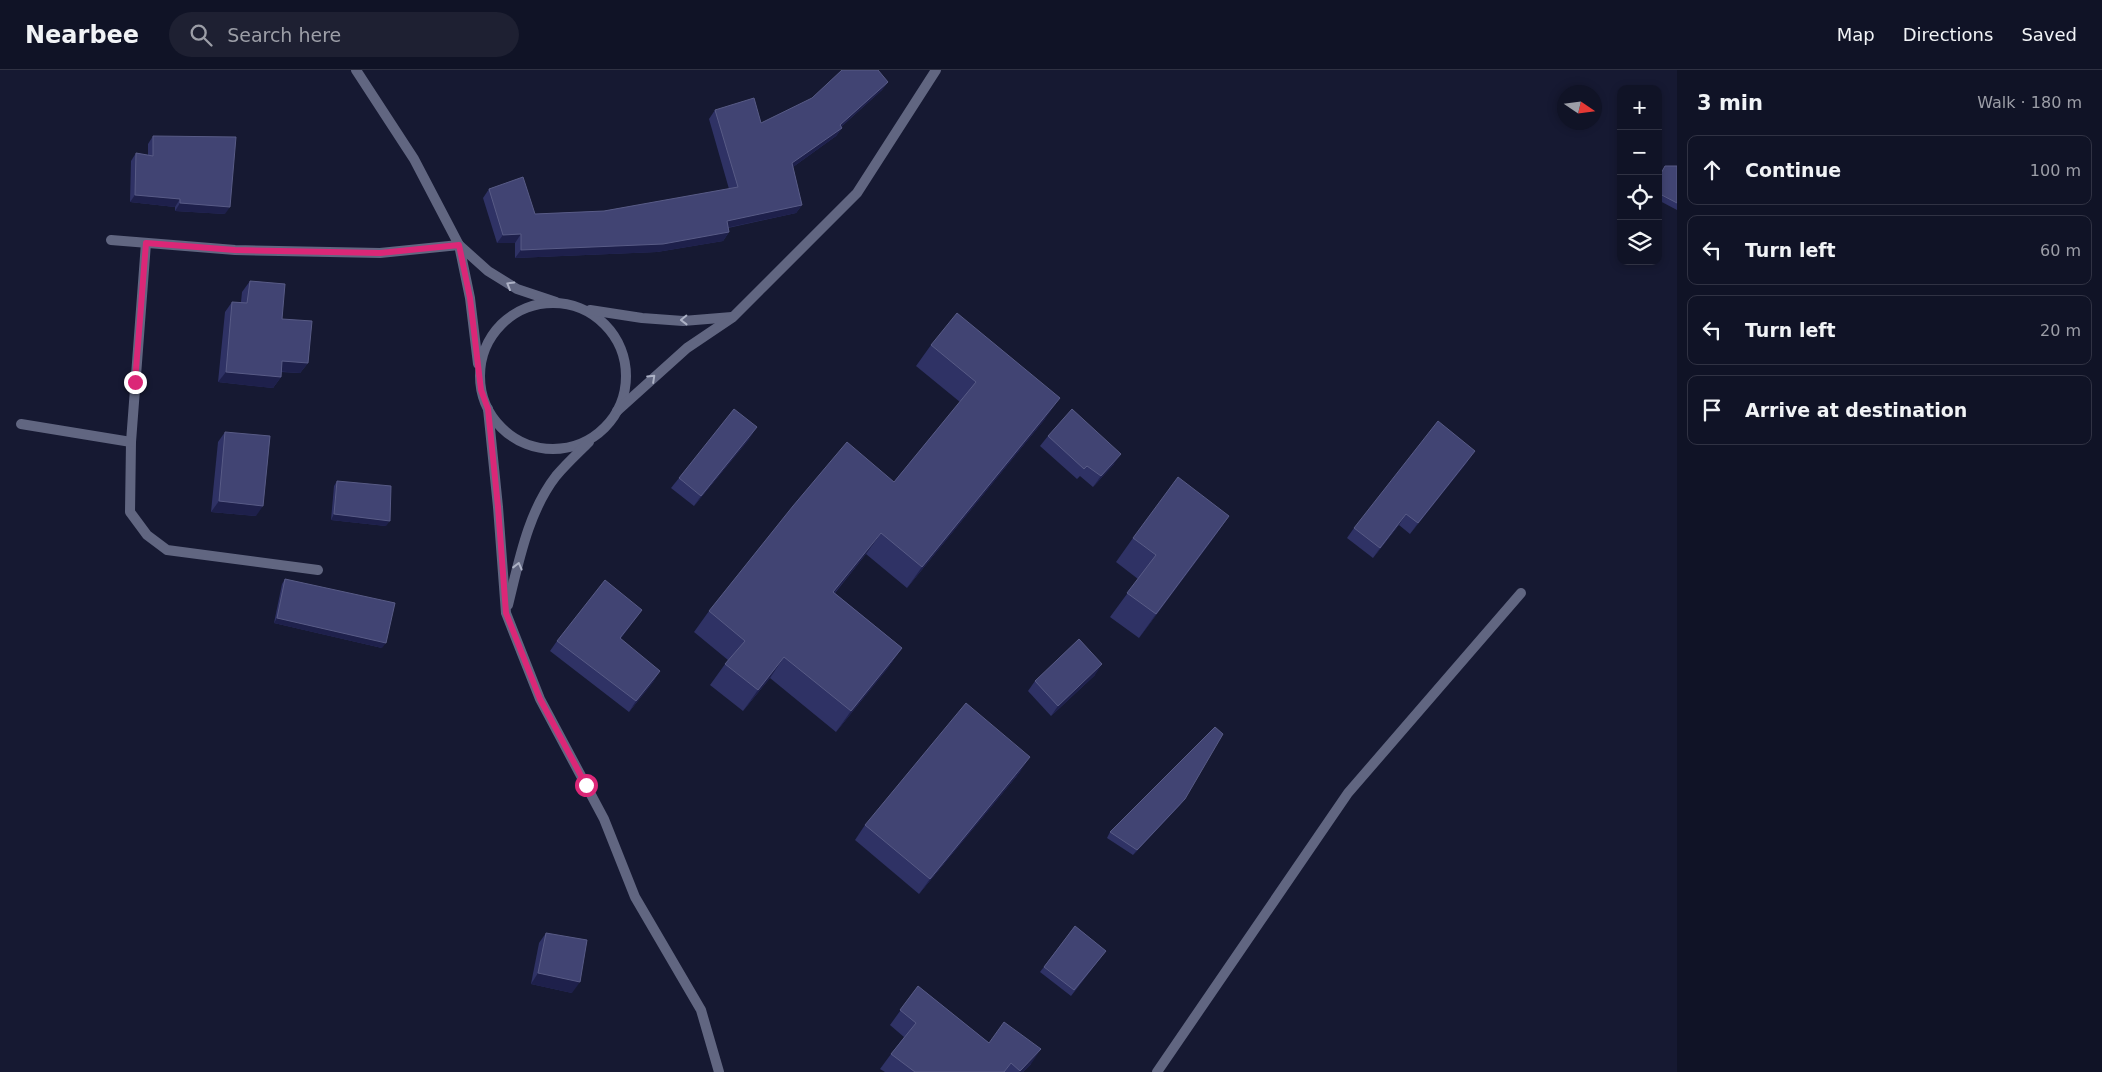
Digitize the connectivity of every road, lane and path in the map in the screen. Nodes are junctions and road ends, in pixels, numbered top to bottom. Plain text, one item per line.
1 (356, 70) edge
2 (936, 70) edge
3 (111, 240) dead end
4 (146, 243) junction
5 (459, 245) junction
6 (556, 302) junction
7 (585, 309) junction
8 (733, 317) junction
9 (480, 380) junction
10 (488, 409) junction
11 (617, 411) junction
12 (21, 424) dead end
13 (597, 434) junction
14 (131, 442) junction
15 (318, 570) dead end
16 (1520, 594) dead end
17 (506, 613) junction
18 (719, 1072) edge
19 (1157, 1072) edge

1 - 5 street
2 - 8 street
3 - 4 street
4 - 5 street
4 - 14 street
6 -> 5 street
5 - 9 street
6 - 7 street
6 - 9 street
8 -> 7 street
7 - 11 street
11 -> 8 street
9 - 10 street
10 - 13 street
10 - 17 street
11 - 13 street
12 - 14 street
17 -> 13 street
14 - 15 street
16 - 19 street
17 - 18 street

